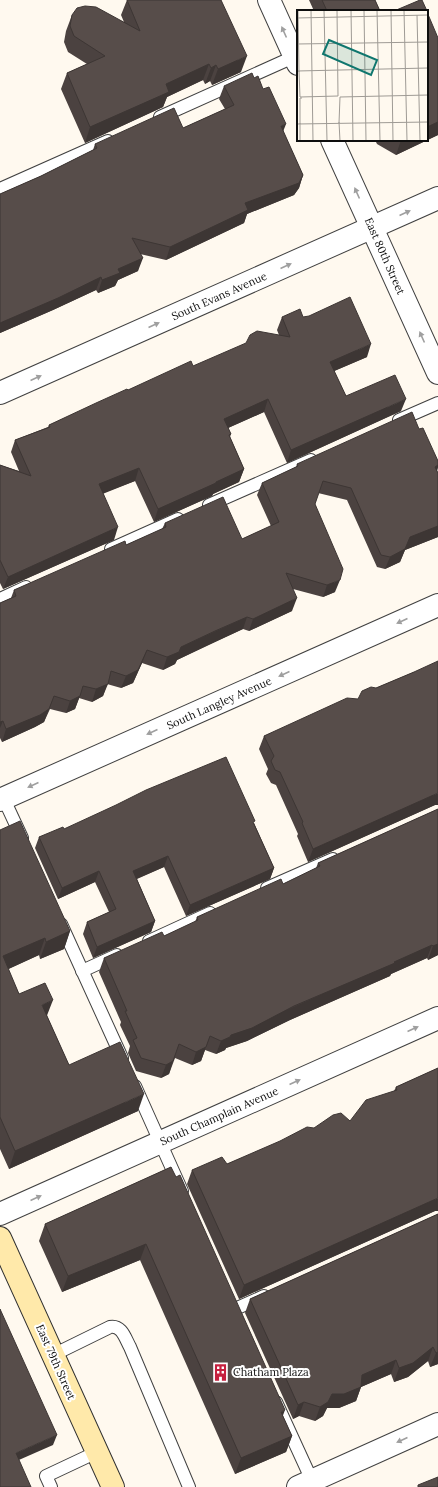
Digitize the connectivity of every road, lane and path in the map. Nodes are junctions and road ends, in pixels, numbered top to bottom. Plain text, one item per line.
1 (269, 0) edge
2 (297, 59) edge
3 (152, 121) edge
4 (116, 137) edge
5 (332, 141) edge
6 (0, 189) edge
7 (438, 198) edge
8 (372, 228) junction
9 (438, 373) edge
10 (0, 394) edge
11 (438, 403) edge
12 (387, 426) edge
13 (321, 455) edge
14 (102, 553) edge
15 (36, 583) edge
16 (0, 599) edge
17 (438, 605) edge
18 (1, 796) edge
19 (26, 848) edge
20 (344, 854) edge
21 (256, 893) edge
22 (220, 909) edge
23 (55, 913) edge
24 (140, 945) edge
25 (125, 951) edge
26 (82, 970) junction
27 (438, 1018) edge
28 (160, 1142) junction
29 (187, 1202) edge
30 (0, 1214) edge
31 (0, 1238) edge
32 (271, 1293) edge
33 (235, 1309) edge
34 (53, 1355) junction
35 (270, 1388) edge
36 (438, 1424) edge
37 (97, 1452) junction
38 (308, 1485) edge
39 (51, 1487) edge
40 (113, 1487) edge
41 (189, 1487) edge

2 -> 1 street
2 - 3 lane
4 - 6 lane
8 -> 5 street, East 80th Street
8 -> 7 street, South Evans Avenue
9 -> 8 street, East 80th Street
10 -> 8 street, South Evans Avenue
11 - 12 lane
13 - 14 lane
15 - 16 lane
17 -> 18 street, South Langley Avenue
18 - 19 lane
20 - 21 lane
22 - 24 lane
23 - 26 lane
25 - 26 lane
26 - 28 lane
28 -> 27 street, South Champlain Avenue
28 - 29 lane
30 -> 28 street, South Champlain Avenue
31 - 34 main road, East 79th Street
32 - 33 lane
34 - 37 main road, East 79th Street
34 - 41 lane
35 - 38 lane
36 -> 38 street
37 - 39 lane
37 - 40 main road, East 79th Street

